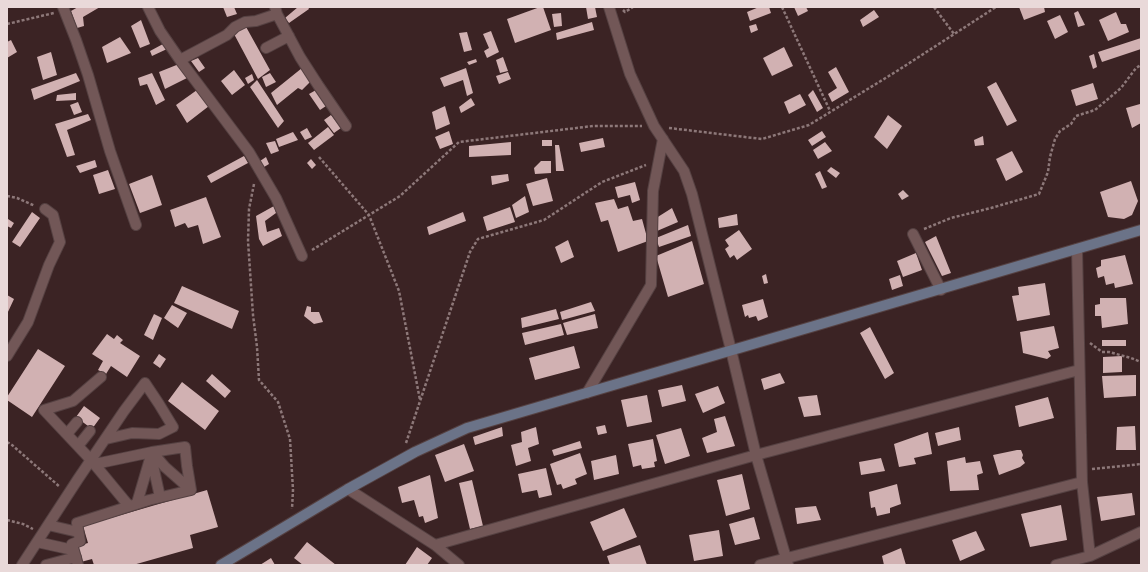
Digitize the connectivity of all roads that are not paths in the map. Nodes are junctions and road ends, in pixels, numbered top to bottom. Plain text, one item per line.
1 (148, 7) edge
2 (609, 7) edge
3 (64, 9) edge
4 (276, 11) edge
5 (289, 36) junction
6 (266, 48) dead end
7 (180, 60) junction
8 (346, 126) dead end
9 (663, 139) junction
10 (45, 209) road end
11 (136, 225) dead end
12 (1141, 230) edge
13 (913, 234) road end
14 (1077, 249) junction
15 (302, 256) road end
16 (941, 290) junction
17 (732, 350) junction
18 (7, 356) edge
19 (1079, 370) junction
20 (101, 377) dead end
21 (587, 393) junction
22 (77, 422) dead end
23 (90, 431) dead end
24 (67, 434) junction
25 (106, 439) junction
26 (78, 446) junction
27 (151, 453) junction
28 (756, 455) junction
29 (93, 462) junction
30 (1082, 482) junction
31 (348, 489) junction
32 (191, 490) junction
33 (160, 498) junction
34 (133, 505) junction
35 (48, 525) junction
36 (78, 532) junction
37 (1141, 532) edge
38 (40, 538) junction
39 (435, 545) junction
40 (1090, 556) junction
41 (76, 557) edge
42 (787, 561) edge
43 (22, 565) edge
44 (46, 565) edge
45 (221, 565) edge
46 (459, 565) edge
47 (760, 565) edge
48 (1056, 565) edge

1 - 7 street
2 - 9 street
3 - 11 street
4 - 5 street
4 - 7 street
5 - 6 street
5 - 8 street
7 - 15 street
9 - 17 street
9 - 21 street
10 - 18 street
12 - 14 street
13 - 16 street
14 - 16 street
14 - 19 street
16 - 17 street
17 - 21 street
17 - 28 street
19 - 28 street
19 - 30 street
20 - 24 street
21 - 31 street
22 - 24 street
23 - 26 street
24 - 26 street
25 - 25 street
25 - 29 street
26 - 29 street
27 - 29 street
27 - 32 street
27 - 32 street
27 - 33 street
27 - 34 street
28 - 39 street
28 - 42 street
29 - 34 street
29 - 35 street
30 - 40 street
30 - 42 street
31 - 39 street
31 - 45 street
32 - 33 street
33 - 34 street
34 - 36 street
35 - 36 street
35 - 38 street
36 - 41 street
37 - 40 street
38 - 41 street
38 - 43 street
39 - 46 street
40 - 48 street
41 - 44 street
42 - 47 street

